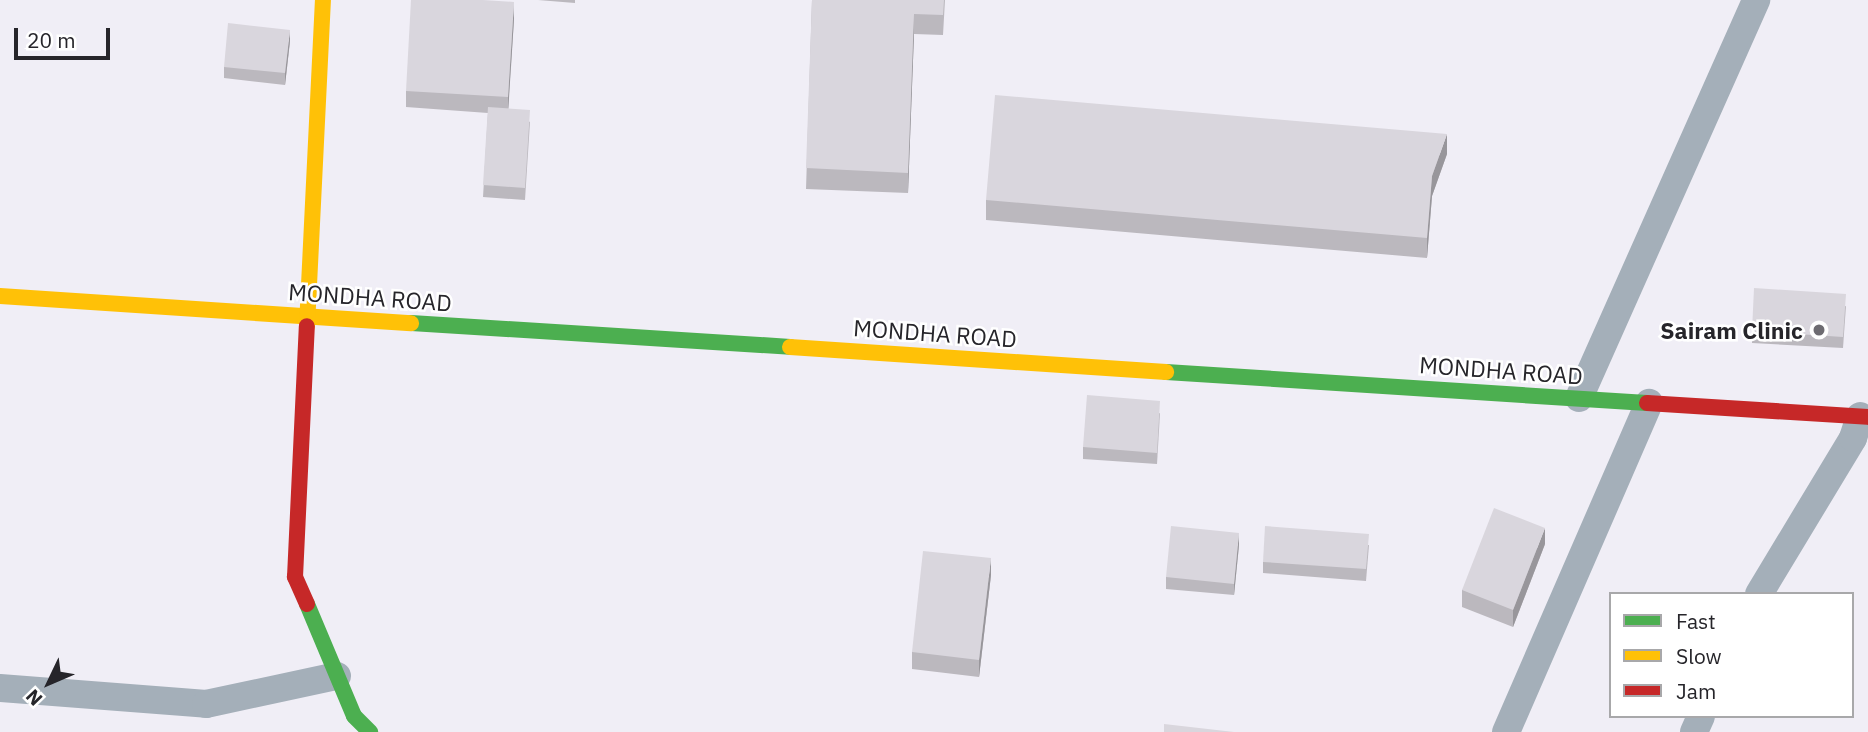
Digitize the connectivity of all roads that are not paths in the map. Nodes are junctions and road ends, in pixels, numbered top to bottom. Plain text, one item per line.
1 (323, 0) edge
2 (1756, 0) edge
3 (0, 296) edge
4 (311, 316) junction
5 (1579, 398) junction
6 (1649, 402) junction
7 (1864, 417) edge
8 (1760, 592) edge
9 (337, 676) junction
10 (0, 688) edge
11 (370, 732) edge
12 (1506, 732) edge

1 - 4 street
2 - 5 street
3 - 4 street, MONDHA ROAD
4 - 5 street, MONDHA ROAD
4 - 9 street
5 - 6 street, MONDHA ROAD
6 - 7 street, MONDHA ROAD
6 - 12 street
7 - 8 street
9 - 10 street
9 - 11 street

